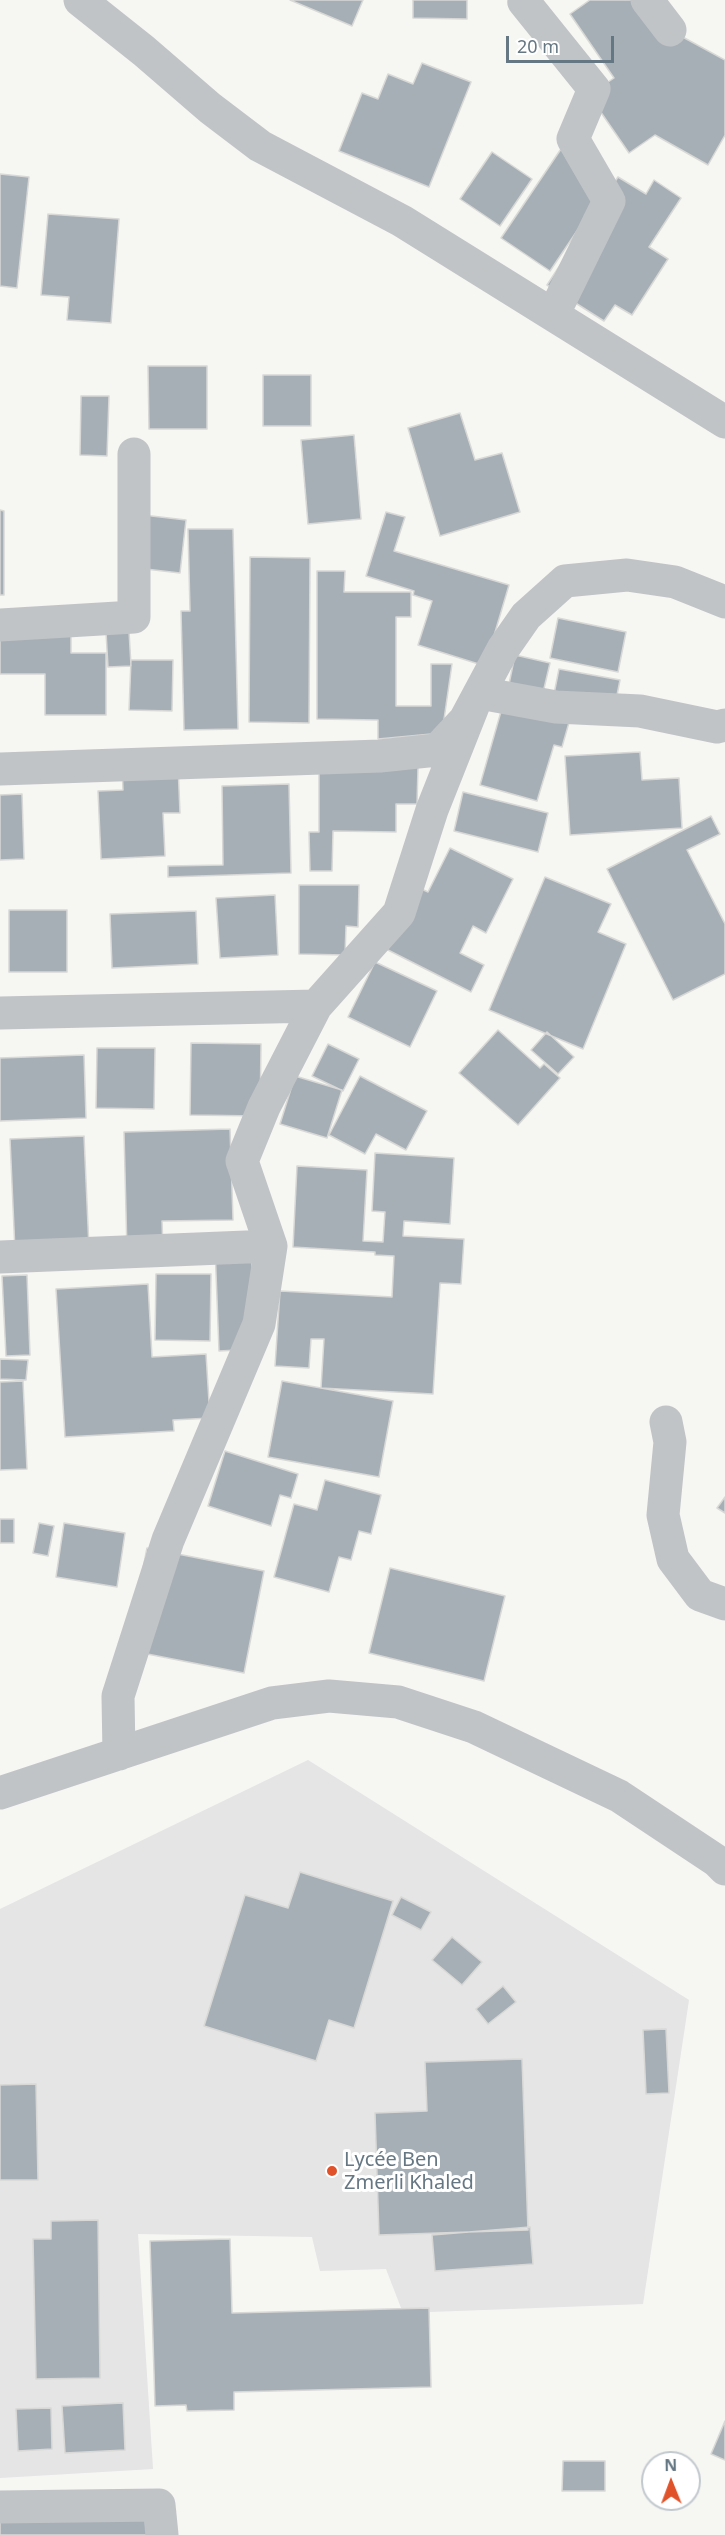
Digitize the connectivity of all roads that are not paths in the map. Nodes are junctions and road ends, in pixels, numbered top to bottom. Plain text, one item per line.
1 (80, 0) edge
2 (525, 0) edge
3 (646, 0) edge
4 (670, 30) dead end
5 (553, 315) junction
6 (725, 422) edge
7 (134, 454) dead end
8 (725, 602) edge
9 (0, 625) edge
10 (477, 698) junction
11 (725, 725) edge
12 (0, 769) edge
13 (316, 1006) junction
14 (0, 1013) edge
15 (271, 1246) junction
16 (0, 1257) edge
17 (666, 1422) dead end
18 (725, 1604) edge
19 (118, 1754) junction
20 (0, 1793) edge
21 (725, 1869) edge
22 (0, 2507) edge
23 (162, 2535) edge

1 - 5 street
2 - 5 street
3 - 4 street
5 - 6 street
7 - 9 street
8 - 10 street
10 - 11 street
10 - 12 street
10 - 13 street
13 - 14 street
13 - 15 street
15 - 16 street
15 - 19 street
17 - 18 street
19 - 20 street
19 - 21 street
22 - 23 street

